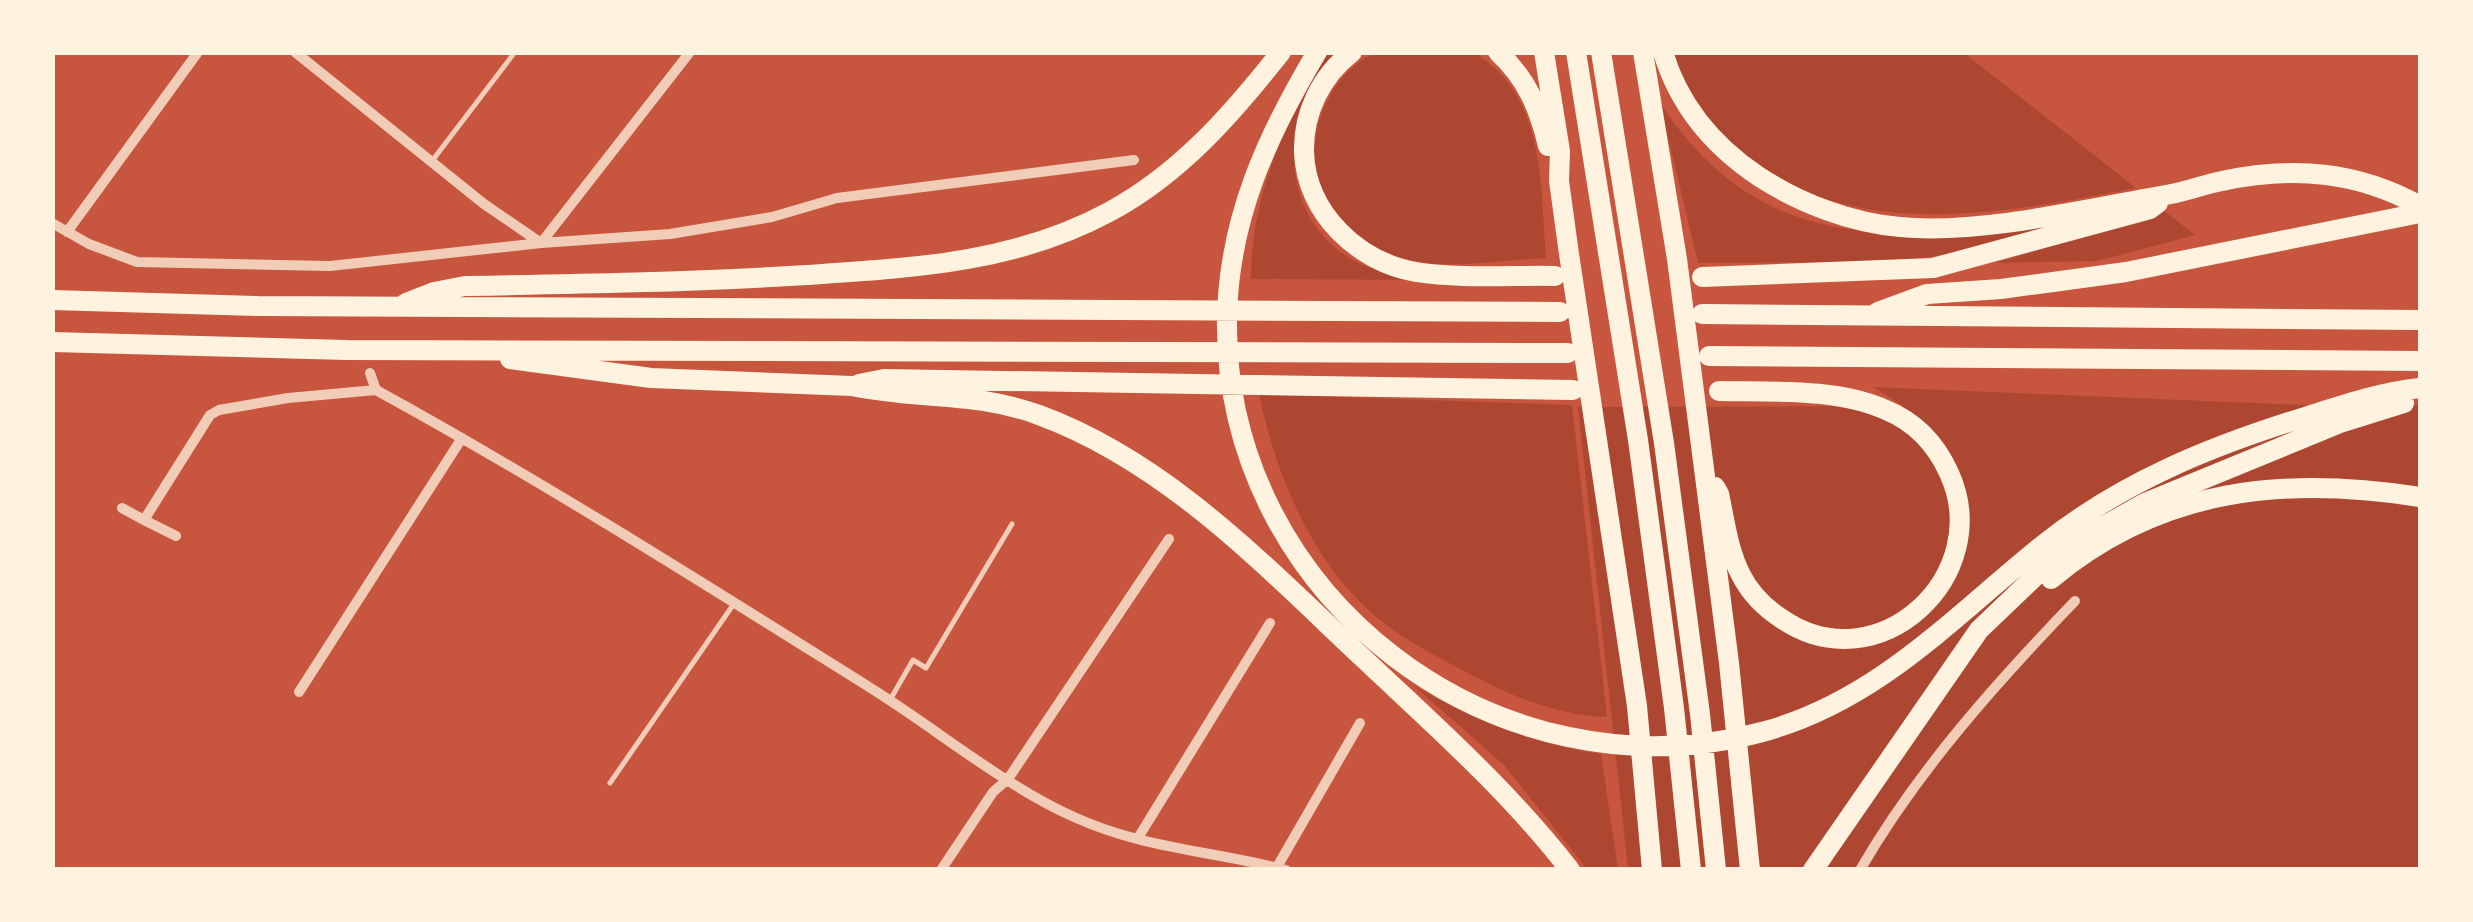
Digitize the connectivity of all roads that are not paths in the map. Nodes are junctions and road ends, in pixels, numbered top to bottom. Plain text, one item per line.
1 (198, 52) edge
2 (295, 52) edge
3 (516, 52) edge
4 (690, 52) edge
5 (1281, 52) edge
6 (1318, 52) edge
7 (1352, 52) edge
8 (1498, 52) edge
9 (1544, 52) edge
10 (1576, 52) edge
11 (1601, 52) edge
12 (1643, 52) edge
13 (1663, 52) edge
14 (1134, 160) dead end
15 (431, 162) junction
16 (1559, 181) junction
17 (2172, 194) junction
18 (2420, 210) edge
19 (52, 223) edge
20 (67, 232) junction
21 (541, 243) junction
22 (1555, 276) dead end
23 (1702, 277) dead end
24 (52, 300) edge
25 (394, 307) junction
26 (1560, 312) dead end
27 (1702, 314) dead end
28 (1870, 316) junction
29 (2420, 320) edge
30 (52, 342) edge
31 (430, 348) junction
32 (1568, 353) dead end
33 (1709, 356) dead end
34 (2420, 361) edge
35 (370, 373) dead end
36 (852, 386) junction
37 (2420, 388) edge
38 (376, 390) junction
39 (1573, 390) dead end
40 (1720, 391) dead end
41 (2420, 399) edge
42 (462, 438) junction
43 (1703, 468) junction
44 (2420, 497) edge
45 (122, 508) dead end
46 (144, 520) junction
47 (1012, 524) dead end
48 (176, 536) dead end
49 (1169, 539) dead end
50 (2076, 601) dead end
51 (735, 603) junction
52 (1270, 622) dead end
53 (298, 692) dead end
54 (890, 700) junction
55 (1928, 706) junction
56 (1360, 723) dead end
57 (1008, 779) junction
58 (610, 783) dead end
59 (1138, 838) junction
60 (1282, 868) edge
61 (940, 870) edge
62 (1570, 870) edge
63 (1652, 870) edge
64 (1691, 870) edge
65 (1716, 870) edge
66 (1750, 870) edge
67 (1813, 870) edge
68 (1860, 870) edge

1 - 20 street
2 - 15 street
3 - 15 lane
4 - 21 street
5 - 25 highway
6 - 37 highway
7 - 22 highway
8 - 16 highway
9 - 16 highway
10 - 64 highway
11 - 65 highway
12 - 43 highway
13 - 17 highway
14 - 21 street
15 - 21 street
16 - 63 highway
17 - 18 highway
17 - 23 highway
18 - 28 highway
19 - 20 street
20 - 21 street
24 - 25 highway
25 - 26 highway
27 - 28 highway
28 - 29 highway
30 - 31 highway
31 - 32 highway
31 - 36 highway
33 - 34 highway
35 - 38 street
36 - 39 highway
36 - 62 highway
38 - 42 street
38 - 46 street
40 - 43 highway
41 - 55 highway
42 - 51 street
42 - 53 street
43 - 66 highway
44 - 55 highway
45 - 46 street
46 - 48 street
47 - 54 lane
49 - 57 street
50 - 68 street
51 - 54 street
51 - 58 lane
52 - 59 street
54 - 57 street
55 - 67 highway
56 - 60 street
57 - 59 street
57 - 61 street
59 - 60 street

